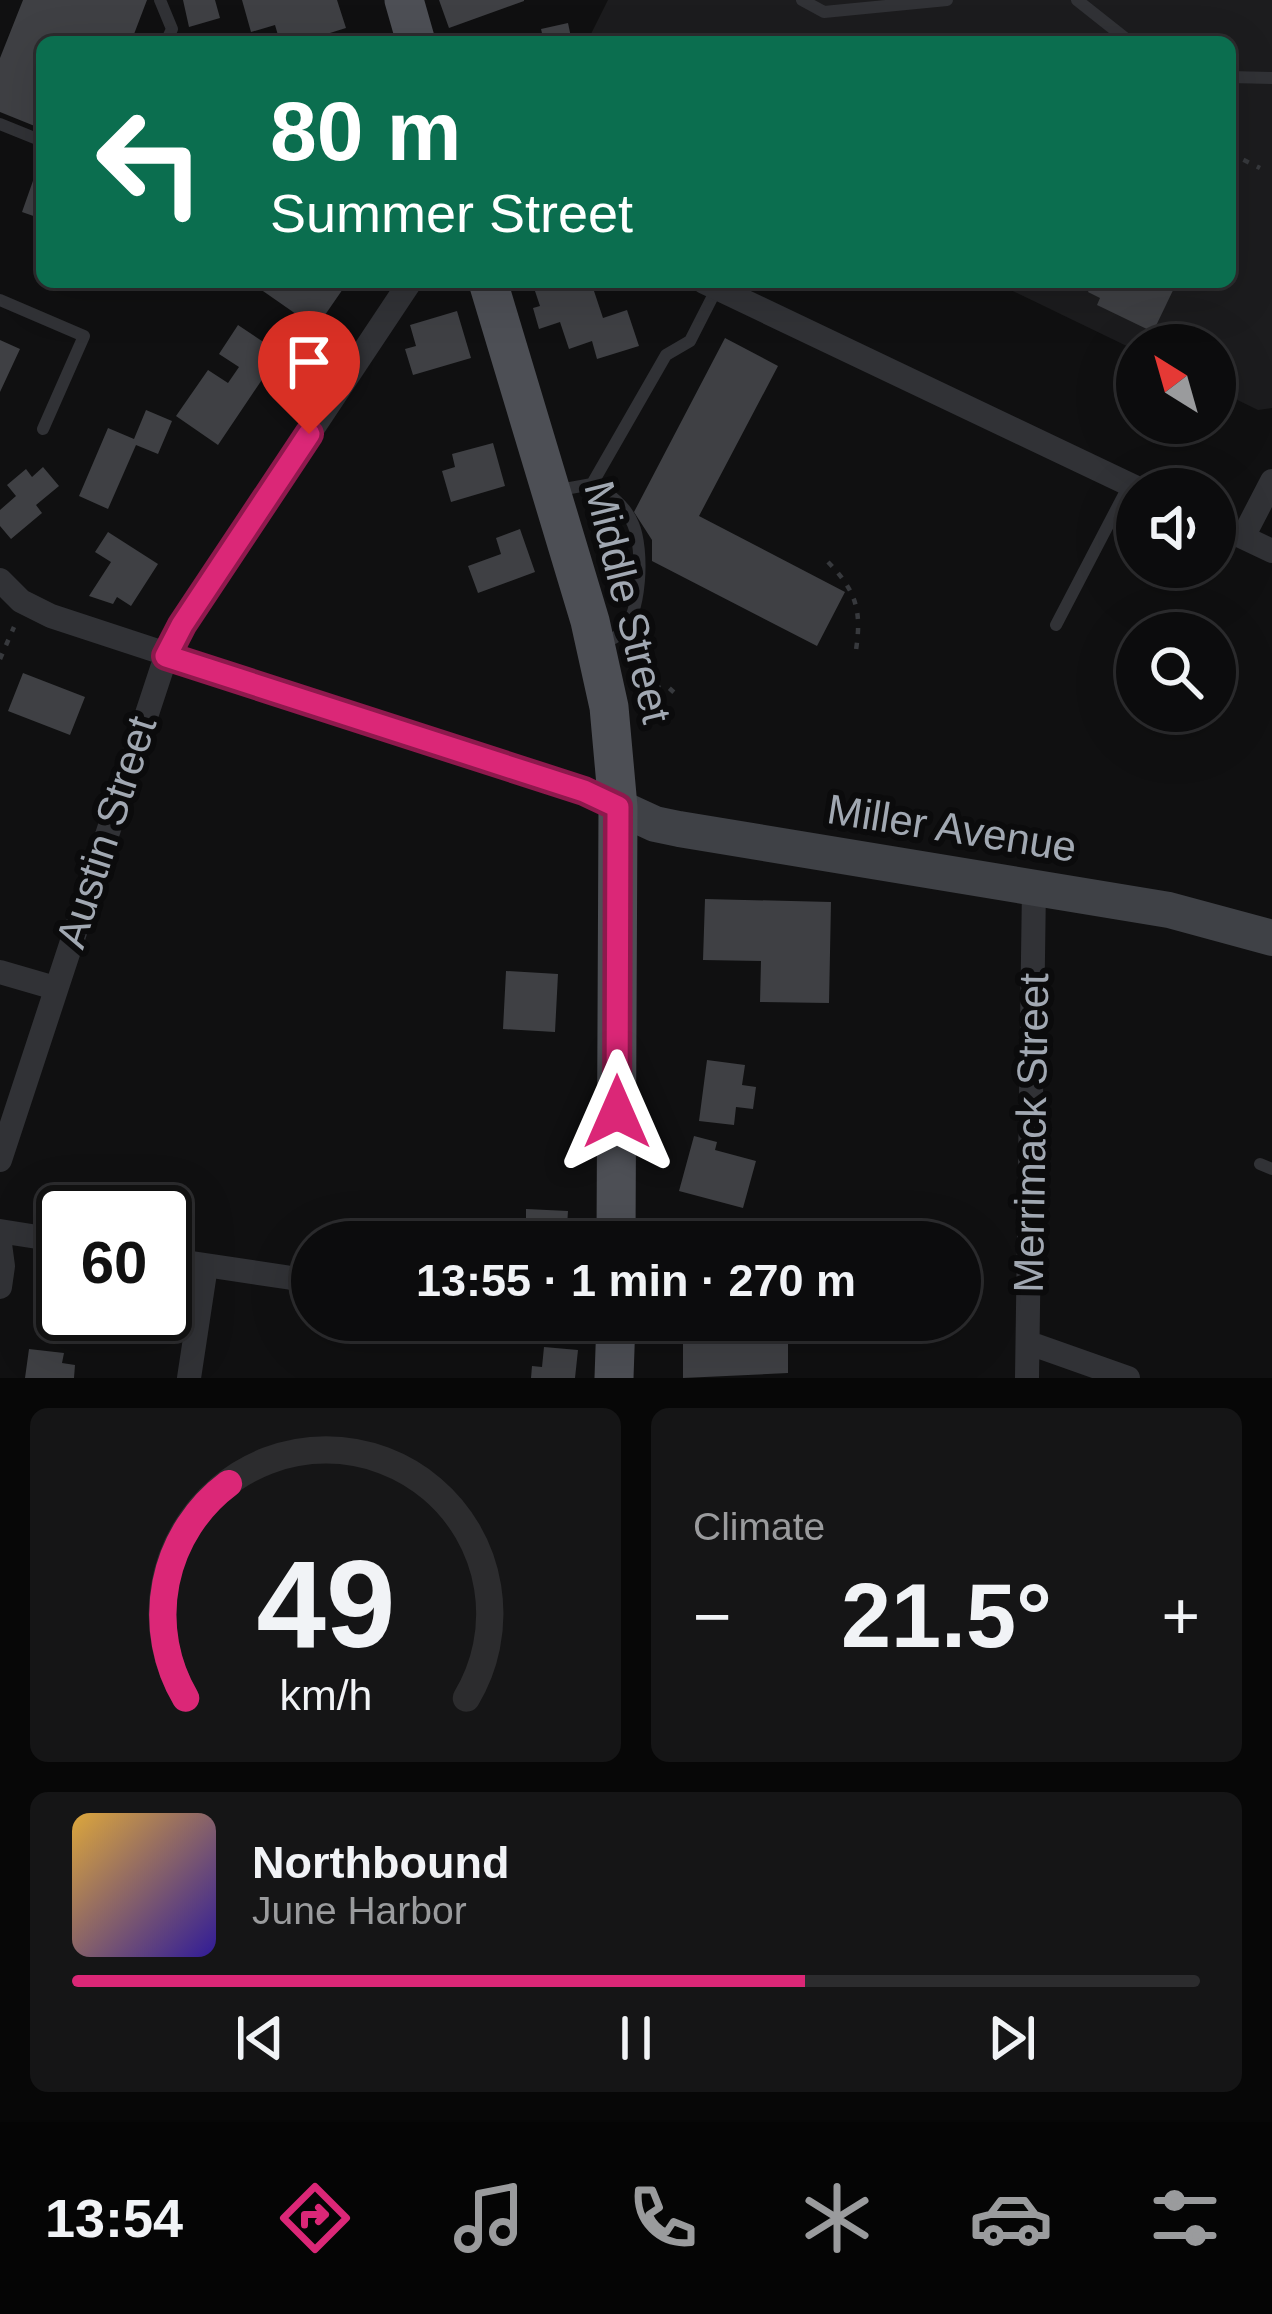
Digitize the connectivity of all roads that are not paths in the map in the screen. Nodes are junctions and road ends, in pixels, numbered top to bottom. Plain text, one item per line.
1 (160, 0) edge
2 (404, 0) edge
3 (802, 0) edge
4 (947, 0) edge
5 (1076, 0) edge
6 (169, 36) edge
7 (414, 36) edge
8 (1122, 36) edge
9 (1236, 77) edge
10 (1272, 78) edge
11 (0, 124) edge
12 (36, 139) edge
13 (406, 288) edge
14 (490, 288) edge
15 (710, 288) edge
16 (717, 288) edge
17 (0, 300) edge
18 (43, 429) dead end
19 (1116, 478) edge
20 (1272, 481) edge
21 (592, 484) junction
22 (552, 491) junction
23 (1116, 519) edge
24 (1236, 534) edge
25 (1243, 537) junction
26 (1272, 551) edge
27 (0, 580) edge
28 (1056, 625) dead end
29 (597, 647) junction
30 (166, 656) junction
31 (618, 807) junction
32 (1034, 887) junction
33 (1272, 938) edge
34 (0, 972) edge
35 (56, 988) junction
36 (0, 1160) edge
37 (616, 1221) edge
38 (0, 1231) edge
39 (36, 1237) edge
40 (0, 1244) edge
41 (192, 1264) edge
42 (206, 1266) junction
43 (291, 1278) edge
44 (0, 1287) edge
45 (609, 1341) edge
46 (1029, 1343) junction
47 (189, 1378) edge
48 (614, 1378) edge
49 (1028, 1378) edge
50 (1128, 1378) edge

1 - 6 lane
2 - 7 main road
3 - 4 lane
5 - 8 lane
9 - 10 lane
11 - 12 lane
13 - 30 street, Austin Street
14 - 22 main road, Middle Street
15 - 21 lane
16 - 19 street
17 - 18 lane
20 - 25 street
21 - 22 lane
21 - 29 lane
22 - 29 main road, Middle Street
23 - 28 lane
24 - 25 street
25 - 26 street
27 - 30 street
29 - 31 main road, Middle Street
30 - 31 street
30 - 35 street, Austin Street
31 - 32 main road, Miller Avenue
31 - 37 main road, Middle Street
32 - 33 main road, Miller Avenue
32 - 46 street, Merrimack Street
34 - 35 street
35 - 36 street, Austin Street
38 - 39 street
40 - 44 street
41 - 42 street
42 - 43 street
42 - 47 street
45 - 48 main road
46 - 49 street, Merrimack Street
46 - 50 street

